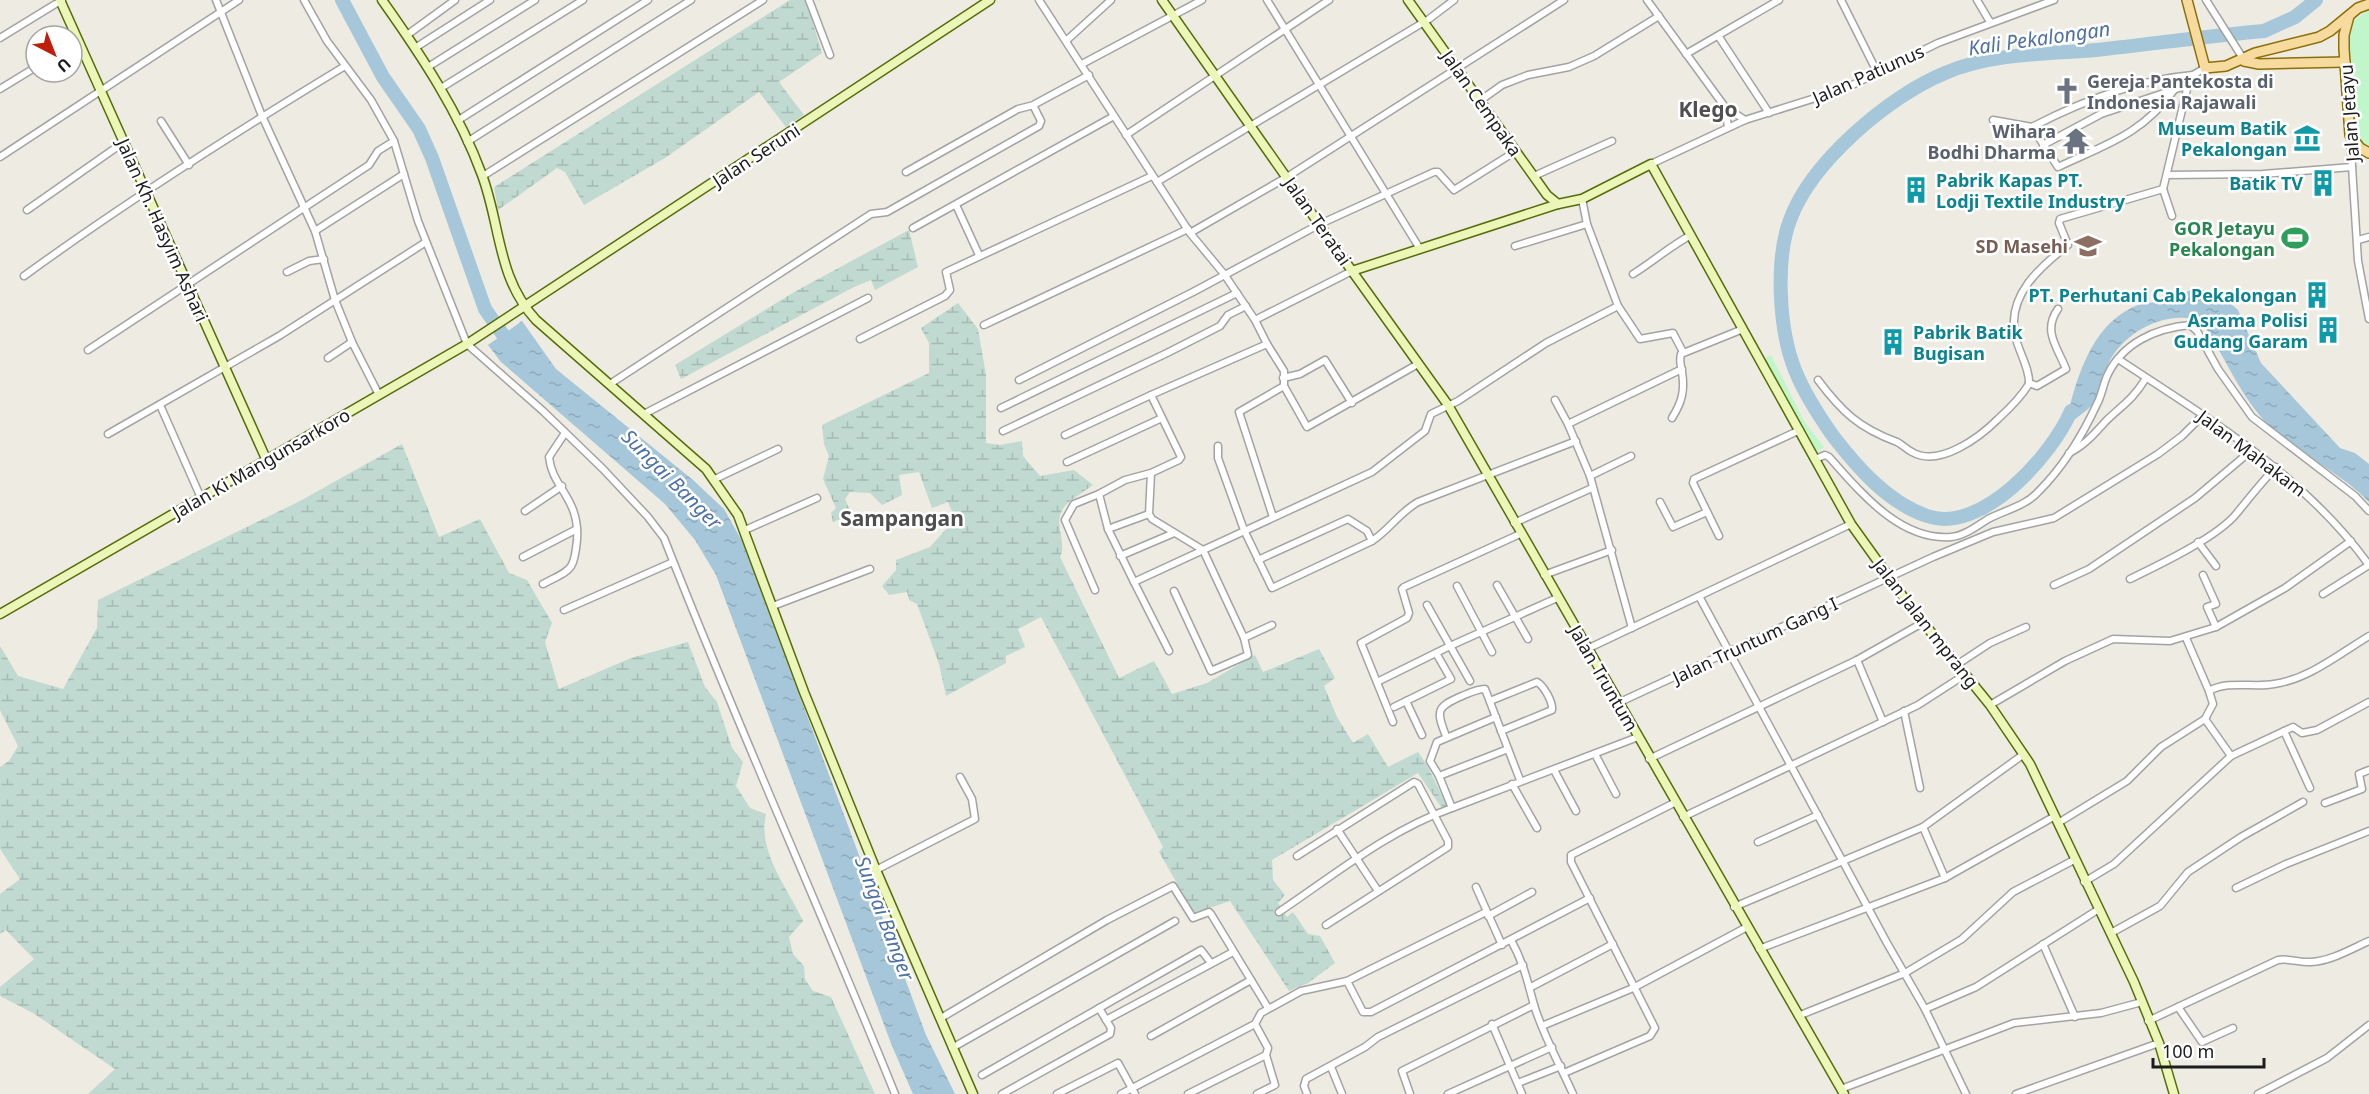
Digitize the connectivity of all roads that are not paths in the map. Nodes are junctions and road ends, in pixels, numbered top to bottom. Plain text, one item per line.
1 (216, 0) edge
2 (238, 0) edge
3 (304, 0) edge
4 (382, 0) edge
5 (455, 0) edge
6 (490, 0) edge
7 (535, 0) edge
8 (583, 0) edge
9 (648, 0) edge
10 (690, 0) edge
11 (763, 0) edge
12 (808, 0) edge
13 (990, 0) edge
14 (1039, 0) edge
15 (1111, 0) edge
16 (1162, 0) edge
17 (1202, 0) edge
18 (1267, 0) edge
19 (1329, 0) edge
20 (1408, 0) edge
21 (1454, 0) edge
22 (1564, 0) edge
23 (1647, 0) edge
24 (1779, 0) edge
25 (1841, 0) edge
26 (1977, 0) edge
27 (2054, 0) edge
28 (2187, 0) edge
29 (2206, 0) edge
30 (2366, 0) edge
31 (61, 1) edge
32 (2369, 4) edge
33 (220, 11) junction
34 (2354, 11) junction
35 (1172, 16) junction
36 (1659, 16) junction
37 (1429, 19) junction
38 (1990, 22) junction
39 (69, 24) edge
40 (1285, 29) junction
41 (407, 35) junction
42 (1719, 37) junction
43 (0, 38) edge
44 (1067, 40) junction
45 (415, 48) junction
46 (1686, 54) junction
47 (830, 55) dead end
48 (84, 59) edge
49 (2244, 61) junction
50 (2345, 62) junction
51 (1082, 64) junction
52 (2204, 64) junction
53 (345, 66) junction
54 (1463, 66) junction
55 (428, 67) junction
56 (1877, 72) junction
57 (24, 74) edge
58 (1215, 74) junction
59 (1089, 75) junction
60 (2193, 75) junction
61 (1319, 84) junction
62 (2188, 85) junction
63 (0, 88) edge
64 (441, 88) junction
65 (2174, 90) junction
66 (102, 91) junction
67 (1486, 96) junction
68 (1034, 105) junction
69 (1725, 106) junction
70 (1769, 113) junction
71 (262, 116) junction
72 (1114, 116) junction
73 (457, 120) junction
74 (1745, 120) junction
75 (1993, 120) dead end
76 (161, 121) dead end
77 (1250, 124) junction
78 (1728, 127) junction
79 (2032, 127) junction
80 (1126, 135) junction
81 (2350, 135) junction
82 (1352, 136) junction
83 (394, 141) junction
84 (1612, 141) dead end
85 (124, 142) junction
86 (467, 142) junction
87 (2043, 145) junction
88 (1516, 151) junction
89 (2369, 153) edge
90 (0, 157) edge
91 (1651, 164) junction
92 (189, 165) junction
93 (2352, 167) junction
94 (906, 172) dead end
95 (1539, 173) junction
96 (404, 174) junction
97 (2168, 175) junction
98 (483, 176) junction
99 (1152, 176) junction
100 (1287, 177) junction
101 (1157, 182) junction
102 (2163, 189) junction
103 (147, 193) junction
104 (1387, 193) junction
105 (1582, 199) junction
106 (1558, 204) junction
107 (956, 205) junction
108 (304, 206) junction
109 (27, 210) dead end
110 (2172, 216) dead end
111 (1320, 224) junction
112 (1587, 224) junction
113 (913, 228) dead end
114 (315, 231) junction
115 (1189, 231) junction
116 (1691, 235) junction
117 (2369, 237) edge
118 (2358, 240) junction
119 (426, 242) junction
120 (1515, 246) dead end
121 (1420, 249) junction
122 (979, 255) junction
123 (322, 259) junction
124 (1352, 271) junction
125 (287, 272) dead end
126 (1633, 273) dead end
127 (1224, 274) junction
128 (24, 276) dead end
129 (189, 285) junction
130 (1237, 293) junction
131 (868, 298) dead end
132 (336, 300) junction
133 (1246, 306) junction
134 (1618, 306) junction
135 (523, 308) junction
136 (2058, 309) dead end
137 (2369, 319) edge
138 (1255, 320) junction
139 (984, 324) dead end
140 (1743, 329) junction
141 (860, 339) dead end
142 (352, 342) junction
143 (469, 342) junction
144 (1267, 344) junction
145 (88, 350) dead end
146 (1683, 352) junction
147 (327, 358) dead end
148 (2118, 359) junction
149 (1418, 364) junction
150 (224, 369) junction
151 (1682, 369) junction
152 (1283, 378) junction
153 (2146, 378) junction
154 (1019, 380) dead end
155 (1818, 380) dead end
156 (2029, 382) junction
157 (610, 384) junction
158 (1284, 386) junction
159 (379, 395) junction
160 (1151, 395) junction
161 (1555, 400) dead end
162 (1352, 403) junction
163 (1454, 403) junction
164 (160, 405) junction
165 (1001, 408) dead end
166 (644, 414) junction
167 (2203, 415) junction
168 (1162, 418) junction
169 (1672, 418) dead end
170 (1568, 424) junction
171 (1800, 430) junction
172 (1003, 431) dead end
173 (565, 433) junction
174 (108, 434) dead end
175 (1065, 435) dead end
176 (1576, 441) junction
177 (1218, 446) dead end
178 (778, 450) dead end
179 (2252, 450) junction
180 (2069, 453) junction
181 (1631, 456) dead end
182 (1815, 459) junction
183 (267, 461) junction
184 (1067, 462) dead end
185 (2276, 467) junction
186 (1494, 472) junction
187 (1151, 473) junction
188 (1590, 476) junction
189 (715, 479) junction
190 (562, 486) junction
191 (1592, 488) junction
192 (1099, 494) junction
193 (201, 498) junction
194 (817, 498) dead end
195 (1660, 502) dead end
196 (525, 511) dead end
197 (2369, 511) edge
198 (1707, 512) junction
199 (1149, 514) junction
200 (1273, 517) junction
201 (1520, 520) junction
202 (1851, 524) junction
203 (1108, 529) junction
204 (577, 530) junction
205 (745, 530) junction
206 (1244, 530) junction
207 (1174, 532) junction
208 (1520, 534) junction
209 (1719, 536) dead end
210 (1372, 541) junction
211 (2351, 541) junction
212 (2198, 542) junction
213 (1203, 550) junction
214 (1612, 550) junction
215 (1120, 556) junction
216 (524, 557) dead end
217 (1257, 560) junction
218 (674, 562) junction
219 (2369, 565) edge
220 (2216, 567) dead end
221 (870, 569) dead end
222 (1544, 575) junction
223 (2203, 575) dead end
224 (1890, 579) junction
225 (2130, 579) dead end
226 (1134, 582) junction
227 (543, 584) dead end
228 (1497, 585) dead end
229 (2054, 585) dead end
230 (1457, 586) dead end
231 (1095, 590) dead end
232 (1174, 591) dead end
233 (2323, 594) dead end
234 (1557, 598) junction
235 (1700, 598) junction
236 (1427, 605) dead end
237 (773, 606) junction
238 (564, 610) dead end
239 (0, 614) edge
240 (1515, 617) junction
241 (1924, 622) junction
242 (1272, 625) dead end
243 (2026, 627) dead end
244 (2216, 627) junction
245 (1632, 628) junction
246 (1482, 633) junction
247 (2369, 636) edge
248 (1244, 638) junction
249 (2186, 638) junction
250 (1528, 639) dead end
251 (1450, 646) junction
252 (1587, 649) junction
253 (1169, 651) dead end
254 (1492, 652) dead end
255 (1730, 652) junction
256 (1436, 653) junction
257 (1857, 660) junction
258 (1958, 664) junction
259 (1966, 674) junction
260 (1470, 681) dead end
261 (1377, 682) junction
262 (2210, 691) junction
263 (1490, 701) junction
264 (1406, 702) junction
265 (1620, 702) junction
266 (2369, 702) edge
267 (1990, 705) junction
268 (1394, 707) dead end
269 (1759, 707) junction
270 (1904, 711) junction
271 (1496, 717) junction
272 (2205, 719) junction
273 (1393, 722) dead end
274 (1883, 722) junction
275 (1501, 731) junction
276 (2284, 731) junction
277 (1422, 735) dead end
278 (1446, 736) junction
279 (1638, 737) junction
280 (1508, 749) junction
281 (1595, 754) junction
282 (2024, 754) junction
283 (2231, 756) junction
284 (1649, 759) junction
285 (1791, 765) junction
286 (1554, 770) junction
287 (2369, 770) edge
288 (1439, 776) junction
289 (960, 777) dead end
290 (1520, 780) junction
291 (1512, 784) junction
292 (1920, 788) dead end
293 (2310, 788) dead end
294 (1616, 794) dead end
295 (2303, 802) dead end
296 (2325, 803) dead end
297 (1675, 804) junction
298 (1452, 808) junction
299 (1576, 811) dead end
300 (1432, 814) junction
301 (1818, 815) junction
302 (1682, 817) junction
303 (2057, 820) junction
304 (1923, 827) junction
305 (1537, 828) dead end
306 (1337, 829) junction
307 (2369, 831) edge
308 (1758, 842) dead end
309 (1297, 856) dead end
310 (1357, 860) junction
311 (2074, 860) junction
312 (1843, 861) junction
313 (876, 870) junction
314 (1945, 878) junction
315 (2084, 882) junction
316 (1476, 887) dead end
317 (2236, 888) dead end
318 (1378, 891) junction
319 (1532, 892) dead end
320 (1590, 898) junction
321 (1734, 907) junction
322 (1868, 908) junction
323 (2099, 909) junction
324 (1279, 912) dead end
325 (1487, 914) junction
326 (1175, 921) dead end
327 (1326, 925) dead end
328 (1747, 927) junction
329 (2111, 933) junction
330 (1511, 940) junction
331 (2369, 941) edge
332 (1613, 944) junction
333 (2043, 944) junction
334 (1502, 945) junction
335 (1759, 949) junction
336 (1233, 952) junction
337 (1211, 963) junction
338 (1523, 965) junction
339 (1905, 973) junction
340 (1251, 980) junction
341 (1347, 981) junction
342 (1531, 987) junction
343 (1633, 988) junction
344 (2142, 1002) junction
345 (1534, 1005) junction
346 (2178, 1007) junction
347 (1099, 1008) junction
348 (1268, 1008) junction
349 (1925, 1008) junction
350 (1798, 1016) junction
351 (2075, 1017) junction
352 (941, 1018) junction
353 (1106, 1020) junction
354 (2148, 1021) junction
355 (1255, 1024) junction
356 (1492, 1024) junction
357 (2369, 1025) edge
358 (1542, 1026) junction
359 (2233, 1028) dead end
360 (1151, 1036) dead end
361 (2159, 1043) junction
362 (1552, 1047) junction
363 (952, 1048) junction
364 (1945, 1049) junction
365 (1266, 1055) junction
366 (1510, 1065) junction
367 (1331, 1067) junction
368 (1562, 1069) junction
369 (982, 1075) dead end
370 (1518, 1083) junction
371 (1133, 1091) edge
372 (1842, 1091) edge
373 (895, 1094) edge
374 (973, 1094) edge
375 (1002, 1094) edge
376 (1057, 1094) edge
377 (1121, 1094) edge
378 (1188, 1094) edge
379 (1257, 1094) edge
380 (1307, 1094) edge
381 (1342, 1094) edge
382 (1410, 1094) edge
383 (1448, 1094) edge
384 (1522, 1094) edge
385 (1573, 1094) edge
386 (1966, 1094) edge
387 (2016, 1094) edge
388 (2174, 1094) edge
389 (2258, 1094) edge

1 - 33 street
2 - 33 street
3 - 53 street
4 - 41 street
5 - 41 street
6 - 45 street
7 - 55 street
8 - 64 street
9 - 73 street
10 - 86 street
11 - 98 street
12 - 47 street
13 - 135 street, Jalan Seruni
14 - 44 street
15 - 44 street
16 - 35 street, Jalan Teratai
17 - 35 street
18 - 40 street
19 - 40 street
20 - 37 street, Jalan Cempaka
21 - 37 street
22 - 54 street
23 - 36 street
24 - 42 street
25 - 56 street
26 - 38 street
27 - 38 street, Jalan Patiunus
28 - 52 main road
29 - 49 street
30 - 34 main road
31 - 39 street, Jalan Kh. Hasyim Ashari
31 - 43 street
32 - 34 main road
33 - 66 street
33 - 71 street
34 - 49 main road
34 - 50 main road, Jalan Jetayu
35 - 51 street
35 - 58 street, Jalan Teratai
36 - 46 street
36 - 67 street
37 - 54 street, Jalan Cempaka
37 - 61 street
38 - 56 street, Jalan Patiunus
40 - 58 street
40 - 61 street
41 - 45 street
42 - 46 street
42 - 70 street
44 - 51 street
45 - 55 street
46 - 69 street
48 - 66 street, Jalan Kh. Hasyim Ashari
49 - 50 main road
49 - 52 main road
50 - 81 main road, Jalan Jetayu
51 - 59 street
52 - 60 street
53 - 71 street
53 - 83 street
54 - 67 street, Jalan Cempaka
54 - 82 street
55 - 64 street
56 - 70 street, Jalan Patiunus
57 - 63 street
58 - 77 street, Jalan Teratai
58 - 80 street
59 - 68 street
59 - 72 street
60 - 62 street
60 - 79 street
61 - 77 street
61 - 82 street
62 - 65 street
62 - 97 street
64 - 73 street
65 - 87 street
65 - 87 street
66 - 85 street, Jalan Kh. Hasyim Ashari
66 - 90 street
67 - 88 street, Jalan Cempaka
68 - 94 street
68 - 157 street
69 - 74 street
69 - 78 street
70 - 74 street, Jalan Patiunus
71 - 92 street
71 - 108 street
72 - 80 street
72 - 107 street
73 - 86 street
74 - 78 street, Jalan Patiunus
75 - 79 street
76 - 92 street
77 - 100 street, Jalan Teratai
77 - 101 street
78 - 91 street, Jalan Patiunus
79 - 87 street
80 - 99 street
81 - 89 main road
81 - 93 street, Jalan Jetayu
82 - 100 street
82 - 104 street
83 - 96 street
83 - 108 street
84 - 95 street
85 - 103 street, Jalan Kh. Hasyim Ashari
85 - 109 street
86 - 98 street
88 - 95 street, Jalan Cempaka
88 - 104 street
91 - 105 street, Jalan Teratai
91 - 116 street, Jalan Jalan mprang
92 - 103 street
93 - 97 street
93 - 118 street, Jalan Jetayu
95 - 106 street, Jalan Cempaka
96 - 114 street
96 - 119 street
97 - 102 street
98 - 135 street
99 - 101 street
99 - 122 street
100 - 111 street, Jalan Teratai
100 - 115 street
101 - 115 street
102 - 110 street
102 - 156 street
103 - 128 street
103 - 129 street, Jalan Kh. Hasyim Ashari
104 - 111 street
104 - 121 street
105 - 106 street, Jalan Teratai
105 - 112 street
106 - 121 street, Jalan Teratai
107 - 113 street
107 - 122 street
108 - 114 street
108 - 129 street
111 - 124 street, Jalan Teratai
111 - 127 street
112 - 120 street
112 - 134 street
114 - 123 street
115 - 127 street
115 - 139 street
116 - 126 street
116 - 140 street, Jalan Jalan mprang
117 - 118 street
118 - 137 street, Jalan Jetayu
119 - 132 street
119 - 143 street
121 - 124 street, Jalan Teratai
122 - 141 street
123 - 125 street
123 - 132 street
124 - 138 street
124 - 149 street, Jalan Truntum
127 - 130 street
127 - 154 street
129 - 145 street
129 - 150 street, Jalan Kh. Hasyim Ashari
130 - 133 street
130 - 165 street
131 - 166 street
132 - 142 street
132 - 150 street
133 - 138 street
133 - 172 street
134 - 146 street
134 - 163 street
135 - 143 street, Jalan Ki Mangunsarkoro
135 - 157 street
136 - 156 street
138 - 144 street
140 - 146 street
140 - 171 street, Jalan Jalan mprang
142 - 147 street
142 - 159 street
143 - 159 street, Jalan Ki Mangunsarkoro
143 - 173 street
144 - 152 street
144 - 160 street
146 - 151 street
148 - 153 street, Jalan Mahakam
148 - 180 street
148 - 197 street
149 - 162 street
149 - 163 street, Jalan Truntum
150 - 164 street
150 - 183 street, Jalan Kh. Hasyim Ashari
151 - 169 street
151 - 170 street
152 - 158 street
152 - 162 street
153 - 167 street, Jalan Mahakam
153 - 180 street
155 - 156 street
157 - 166 street
158 - 162 street
158 - 200 street
159 - 183 street, Jalan Ki Mangunsarkoro
160 - 168 street
160 - 175 street
161 - 170 street
163 - 186 street, Jalan Truntum
163 - 200 street
164 - 174 street
164 - 193 street
166 - 189 street
167 - 179 street, Jalan Mahakam
167 - 224 street, Jalan Truntum Gang I
168 - 184 street
168 - 187 street
170 - 176 street
171 - 182 street, Jalan Jalan mprang
171 - 198 street
173 - 190 street
173 - 218 street
176 - 186 street
176 - 188 street
177 - 206 street
178 - 189 street
179 - 185 street, Jalan Mahakam
179 - 229 street
180 - 182 street
181 - 188 street
182 - 202 street, Jalan Jalan mprang
183 - 193 street, Jalan Ki Mangunsarkoro
185 - 211 street, Jalan Mahakam
185 - 212 street
186 - 201 street, Jalan Truntum
186 - 210 street
187 - 192 street
187 - 199 street
188 - 191 street
189 - 205 street
190 - 196 street
190 - 204 street
191 - 201 street
191 - 214 street
192 - 203 street
192 - 231 street
193 - 239 street, Jalan Ki Mangunsarkoro
194 - 205 street
195 - 198 street
198 - 209 street
199 - 203 street
199 - 207 street
200 - 206 street
201 - 208 street, Jalan Truntum
202 - 224 street, Jalan Jalan mprang
202 - 235 street
203 - 215 street
204 - 216 street
204 - 227 street
205 - 237 street
206 - 213 street
206 - 217 street
207 - 213 street
207 - 215 street
208 - 222 street, Jalan Truntum
208 - 261 street
210 - 217 street
210 - 217 street
211 - 219 street, Jalan Mahakam
211 - 244 street
212 - 220 street
212 - 225 street
213 - 226 street
213 - 248 street
214 - 222 street
214 - 245 street
215 - 226 street
218 - 238 street
218 - 373 street
219 - 233 street
221 - 237 street
222 - 234 street, Jalan Truntum
223 - 244 street
224 - 241 street, Jalan Jalan mprang
224 - 255 street, Jalan Truntum Gang I
226 - 253 street
228 - 240 street
230 - 246 street
232 - 248 street
234 - 240 street
234 - 252 street, Jalan Truntum
235 - 245 street
235 - 255 street
236 - 251 street
237 - 313 street
240 - 246 street
240 - 250 street
241 - 257 street
241 - 258 street, Jalan Jalan mprang
242 - 248 street
243 - 258 street
244 - 249 street
245 - 252 street
246 - 251 street
246 - 254 street
247 - 262 street
249 - 262 street
249 - 267 street
251 - 256 street
251 - 260 street
252 - 265 street, Jalan Truntum
255 - 265 street, Jalan Truntum Gang I
255 - 269 street
256 - 261 street
256 - 264 street
257 - 269 street
257 - 274 street
258 - 259 street, Jalan Jalan mprang
259 - 267 street, Jalan Jalan mprang
259 - 270 street
261 - 273 street
262 - 272 street
263 - 271 street
263 - 275 street
263 - 278 street
264 - 268 street
264 - 277 street
265 - 279 street, Jalan Truntum
266 - 276 street
267 - 282 street, Jalan Jalan mprang
269 - 284 street
269 - 285 street
270 - 274 street
270 - 292 street
271 - 275 street
271 - 278 street
272 - 283 street
272 - 303 street
274 - 285 street
275 - 280 street
276 - 283 street
276 - 293 street
278 - 288 street
279 - 281 street
279 - 284 street, Jalan Truntum
280 - 288 street
280 - 290 street
281 - 286 street
281 - 294 street
282 - 303 street, Jalan Jalan mprang
282 - 304 street
283 - 315 street
284 - 297 street, Jalan Truntum
285 - 301 street
285 - 302 street
286 - 290 street
286 - 299 street
287 - 296 street
288 - 298 street
289 - 313 street
290 - 291 street
291 - 298 street
291 - 305 street
295 - 329 street
297 - 302 street, Jalan Truntum
297 - 320 street
298 - 300 street
300 - 306 street
300 - 310 street
300 - 318 street
301 - 308 street
301 - 312 street
302 - 321 street, Jalan Truntum
303 - 311 street, Jalan Jalan mprang
303 - 314 street
304 - 312 street
304 - 314 street
306 - 309 street
306 - 310 street
307 - 317 street
310 - 318 street
310 - 324 street
311 - 315 street, Jalan Jalan mprang
311 - 339 street
312 - 321 street
312 - 322 street
313 - 352 street
314 - 322 street
315 - 323 street, Jalan Jalan mprang
316 - 325 street
318 - 327 street
319 - 325 street
320 - 330 street
320 - 332 street
321 - 328 street, Jalan Truntum
322 - 335 street
322 - 339 street
323 - 329 street, Jalan Jalan mprang
323 - 333 street
325 - 334 street
325 - 341 street
326 - 363 street
328 - 335 street, Jalan Truntum
328 - 343 street
329 - 344 street, Jalan Jalan mprang
330 - 334 street
330 - 338 street
331 - 346 street
332 - 342 street
332 - 343 street
333 - 349 street
333 - 351 street
334 - 341 street
335 - 350 street, Jalan Truntum
336 - 337 street
336 - 340 street
336 - 352 street
337 - 347 street
337 - 353 street
338 - 342 street
338 - 367 street
339 - 349 street
339 - 350 street
340 - 348 street
340 - 360 street
341 - 348 street
342 - 345 street
343 - 358 street
343 - 368 street
344 - 351 street
344 - 354 street, Jalan Jalan mprang
345 - 356 street
345 - 358 street
346 - 354 street
346 - 359 street
347 - 353 street
347 - 369 street
348 - 355 street
349 - 364 street
350 - 372 street, Jalan Truntum
351 - 364 street
352 - 363 street
353 - 375 street
354 - 361 street, Jalan Jalan mprang
355 - 365 street
355 - 371 street
356 - 366 street
356 - 382 street
357 - 389 street
358 - 362 street
361 - 387 street
361 - 388 street, Jalan Jalan mprang
362 - 366 street
362 - 368 street
363 - 374 street
364 - 372 street
364 - 386 street
365 - 378 street
365 - 379 street
366 - 370 street
366 - 383 street
367 - 380 street
367 - 381 street
368 - 370 street
368 - 385 street
370 - 384 street
371 - 376 street
371 - 377 street

